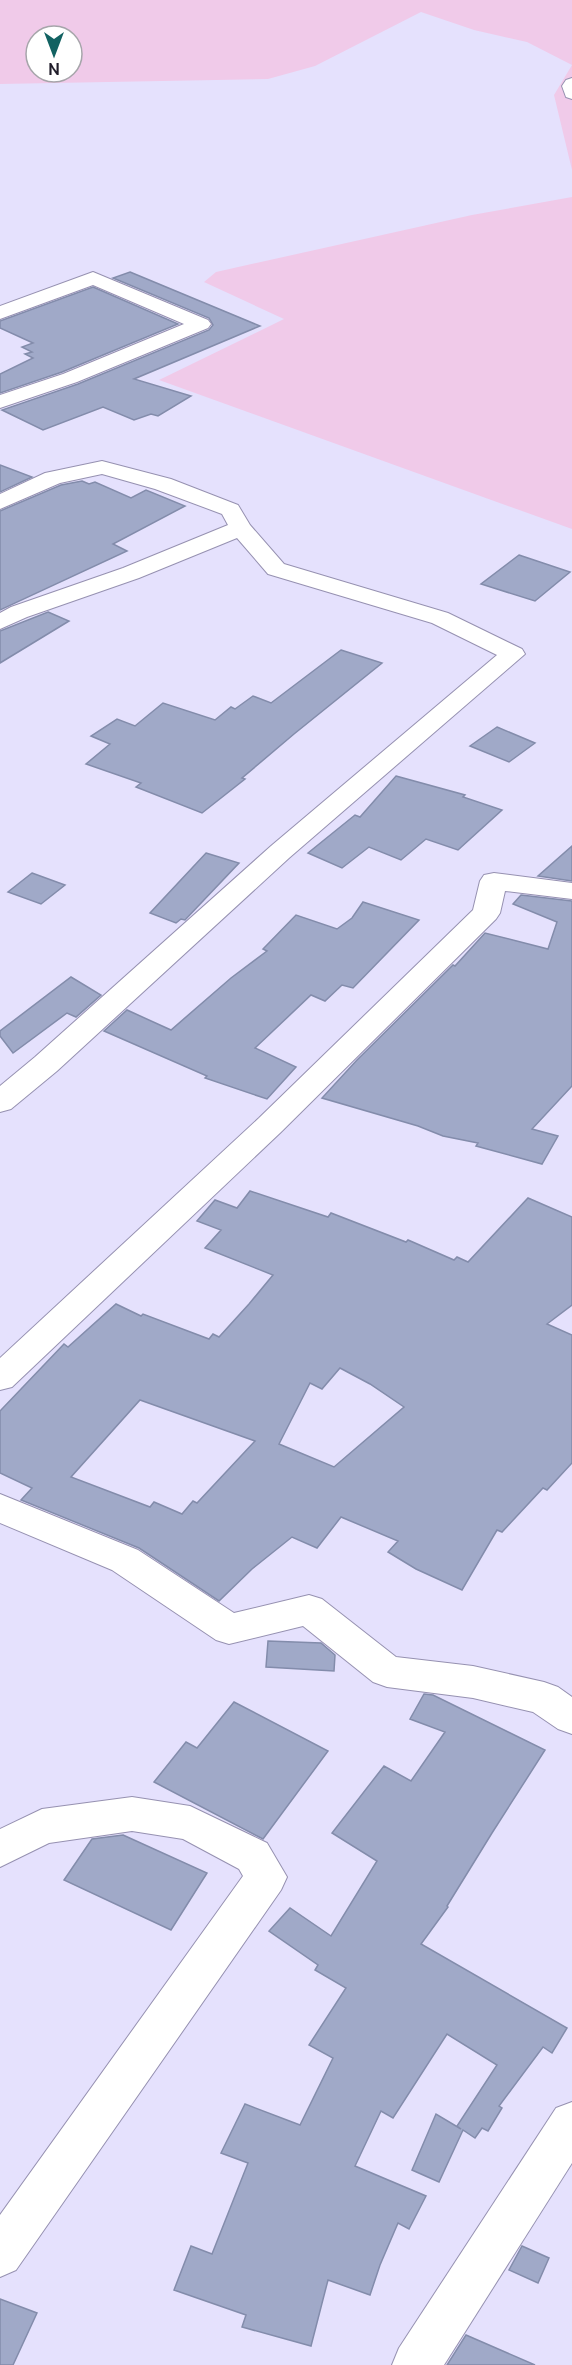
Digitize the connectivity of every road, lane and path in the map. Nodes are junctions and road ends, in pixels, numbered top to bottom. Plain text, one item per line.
1 (572, 83) edge
2 (572, 94) edge
3 (0, 313) edge
4 (0, 402) edge
5 (0, 502) edge
6 (241, 528) junction
7 (0, 621) edge
8 (572, 891) edge
9 (0, 1102) edge
10 (0, 1378) edge
11 (0, 1508) edge
12 (572, 1718) edge
13 (0, 1849) edge
14 (572, 2123) edge
15 (0, 2254) edge
16 (416, 2365) edge

1 - 2 street
3 - 4 street
5 - 6 street
6 - 7 street
6 - 9 street
8 - 10 street
11 - 12 street
13 - 15 street
14 - 16 street

